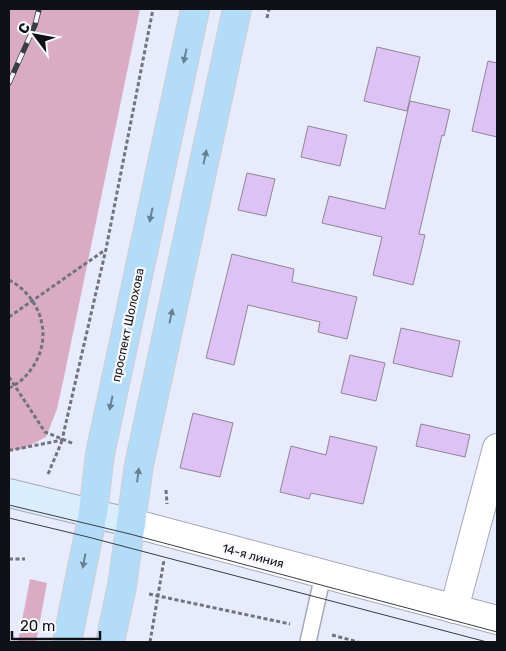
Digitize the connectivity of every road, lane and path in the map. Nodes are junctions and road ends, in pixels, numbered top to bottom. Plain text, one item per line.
1 (153, 9) edge
2 (195, 9) edge
3 (237, 9) edge
4 (106, 250) junction
5 (9, 280) edge
6 (33, 301) junction
7 (9, 317) edge
8 (9, 377) edge
9 (14, 386) junction
10 (9, 388) edge
11 (62, 440) junction
12 (497, 448) edge
13 (9, 450) edge
14 (9, 493) edge
15 (37, 500) junction
16 (93, 513) junction
17 (132, 523) junction
18 (9, 559) edge
19 (25, 559) dead end
20 (323, 575) junction
21 (122, 586) junction
22 (454, 609) junction
23 (497, 620) edge
24 (309, 636) edge
25 (67, 642) edge
26 (110, 642) edge
27 (358, 642) edge

1 - 4 path
2 -> 16 main road, проспект Шолохова
17 -> 3 main road
4 - 6 path
4 - 11 path
5 - 6 path
6 - 7 path
6 - 9 path
8 - 9 path
9 - 10 path
9 - 11 path
11 - 13 path
11 - 15 path
12 - 22 street
14 - 15 main road, 14-я линия
15 - 16 main road, 14-я линия
16 - 17 main road, 14-я линия
16 -> 25 main road, проспект Шолохова
17 - 20 street, 14-я линия
17 - 21 main road
18 - 19 path
20 - 22 street, 14-я линия
20 - 24 lane
21 - 24 path
21 - 26 main road
22 - 23 street, 14-я линия
24 - 27 path

